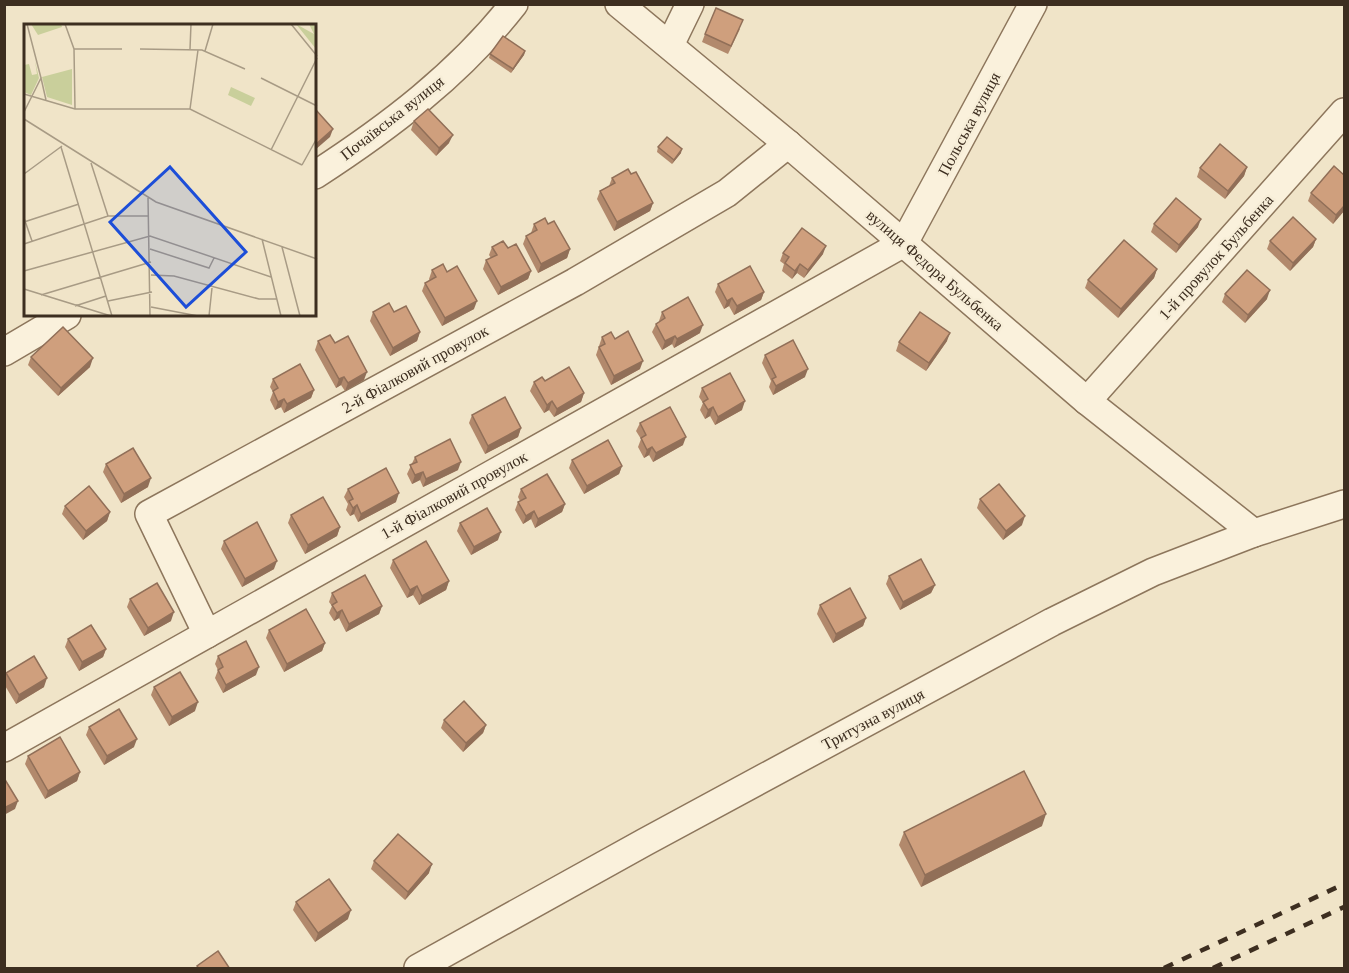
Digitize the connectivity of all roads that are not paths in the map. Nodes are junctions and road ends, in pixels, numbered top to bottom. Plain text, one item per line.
1 (514, 4) edge
2 (619, 4) edge
3 (690, 4) edge
4 (1033, 4) edge
5 (670, 45) junction
6 (1344, 112) edge
7 (788, 144) junction
8 (316, 174) edge
9 (904, 243) junction
10 (65, 316) edge
11 (4, 352) edge
12 (1087, 402) junction
13 (1344, 504) edge
14 (1254, 533) junction
15 (207, 634) junction
16 (4, 748) edge
17 (418, 969) edge

1 - 8 street, Почаївська вулиця
2 - 5 street, вулиця Федора Бульбенка
3 - 5 street
4 - 9 street, Польська вулиця
5 - 7 street, вулиця Федора Бульбенка
6 - 12 street, 1-й провулок Бульбенка
7 - 9 street, вулиця Федора Бульбенка
7 - 15 street, 2-й Фіалковий провулок
9 - 12 street, вулиця Федора Бульбенка
9 - 15 street, 1-й Фіалковий провулок
10 - 11 street
12 - 14 street, вулиця Федора Бульбенка
13 - 14 street, Тритузна вулиця
14 - 17 street, Тритузна вулиця
15 - 16 street, 1-й Фіалковий провулок

